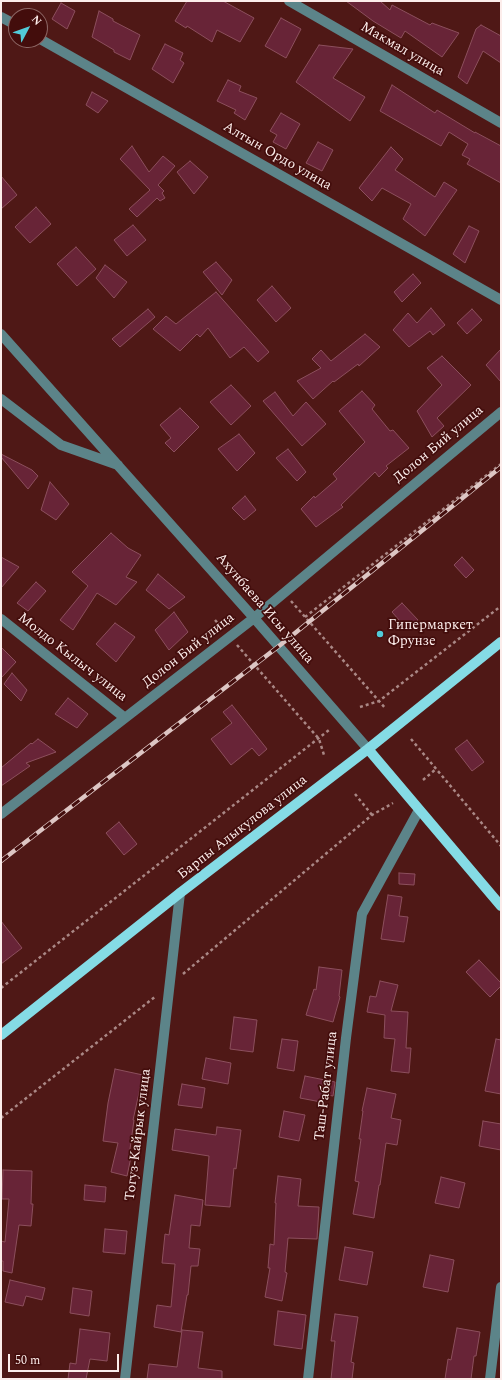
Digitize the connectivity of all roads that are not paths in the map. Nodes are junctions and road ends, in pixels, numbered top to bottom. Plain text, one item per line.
1 (289, 1) edge
2 (48, 44) edge
3 (501, 123) edge
4 (501, 300) edge
5 (1, 334) edge
6 (1, 399) edge
7 (501, 412) edge
8 (119, 466) junction
9 (254, 618) junction
10 (1, 619) edge
11 (501, 642) edge
12 (126, 718) junction
13 (368, 749) junction
14 (419, 810) junction
15 (1, 814) edge
16 (180, 893) junction
17 (501, 906) edge
18 (1, 1035) edge
19 (501, 1287) edge
20 (125, 1379) edge
21 (308, 1379) edge
22 (490, 1379) edge

1 - 3 street, Макмал улица
2 - 4 street, Алтын Ордо улица
5 - 8 street, Ахунбаева Исы улица
6 - 8 street
7 - 9 street, Долон Бий улица
8 - 9 street, Ахунбаева Исы улица
9 - 12 street, Долон Бий улица
9 - 13 street, Ахунбаева Исы улица
10 - 12 street, Молдо Кылыч улица
11 - 13 main road, Барпы Алыкулова улица
12 - 15 street, Долон Бий улица
13 - 14 main road, Ахунбаева Исы улица
13 - 16 main road, Барпы Алыкулова улица
14 - 17 main road, Ахунбаева Исы улица
14 - 21 street, Таш-Рабат улица
16 - 18 main road, Барпы Алыкулова улица
16 - 20 street, Тогуз-Кайрык улица
19 - 22 street

